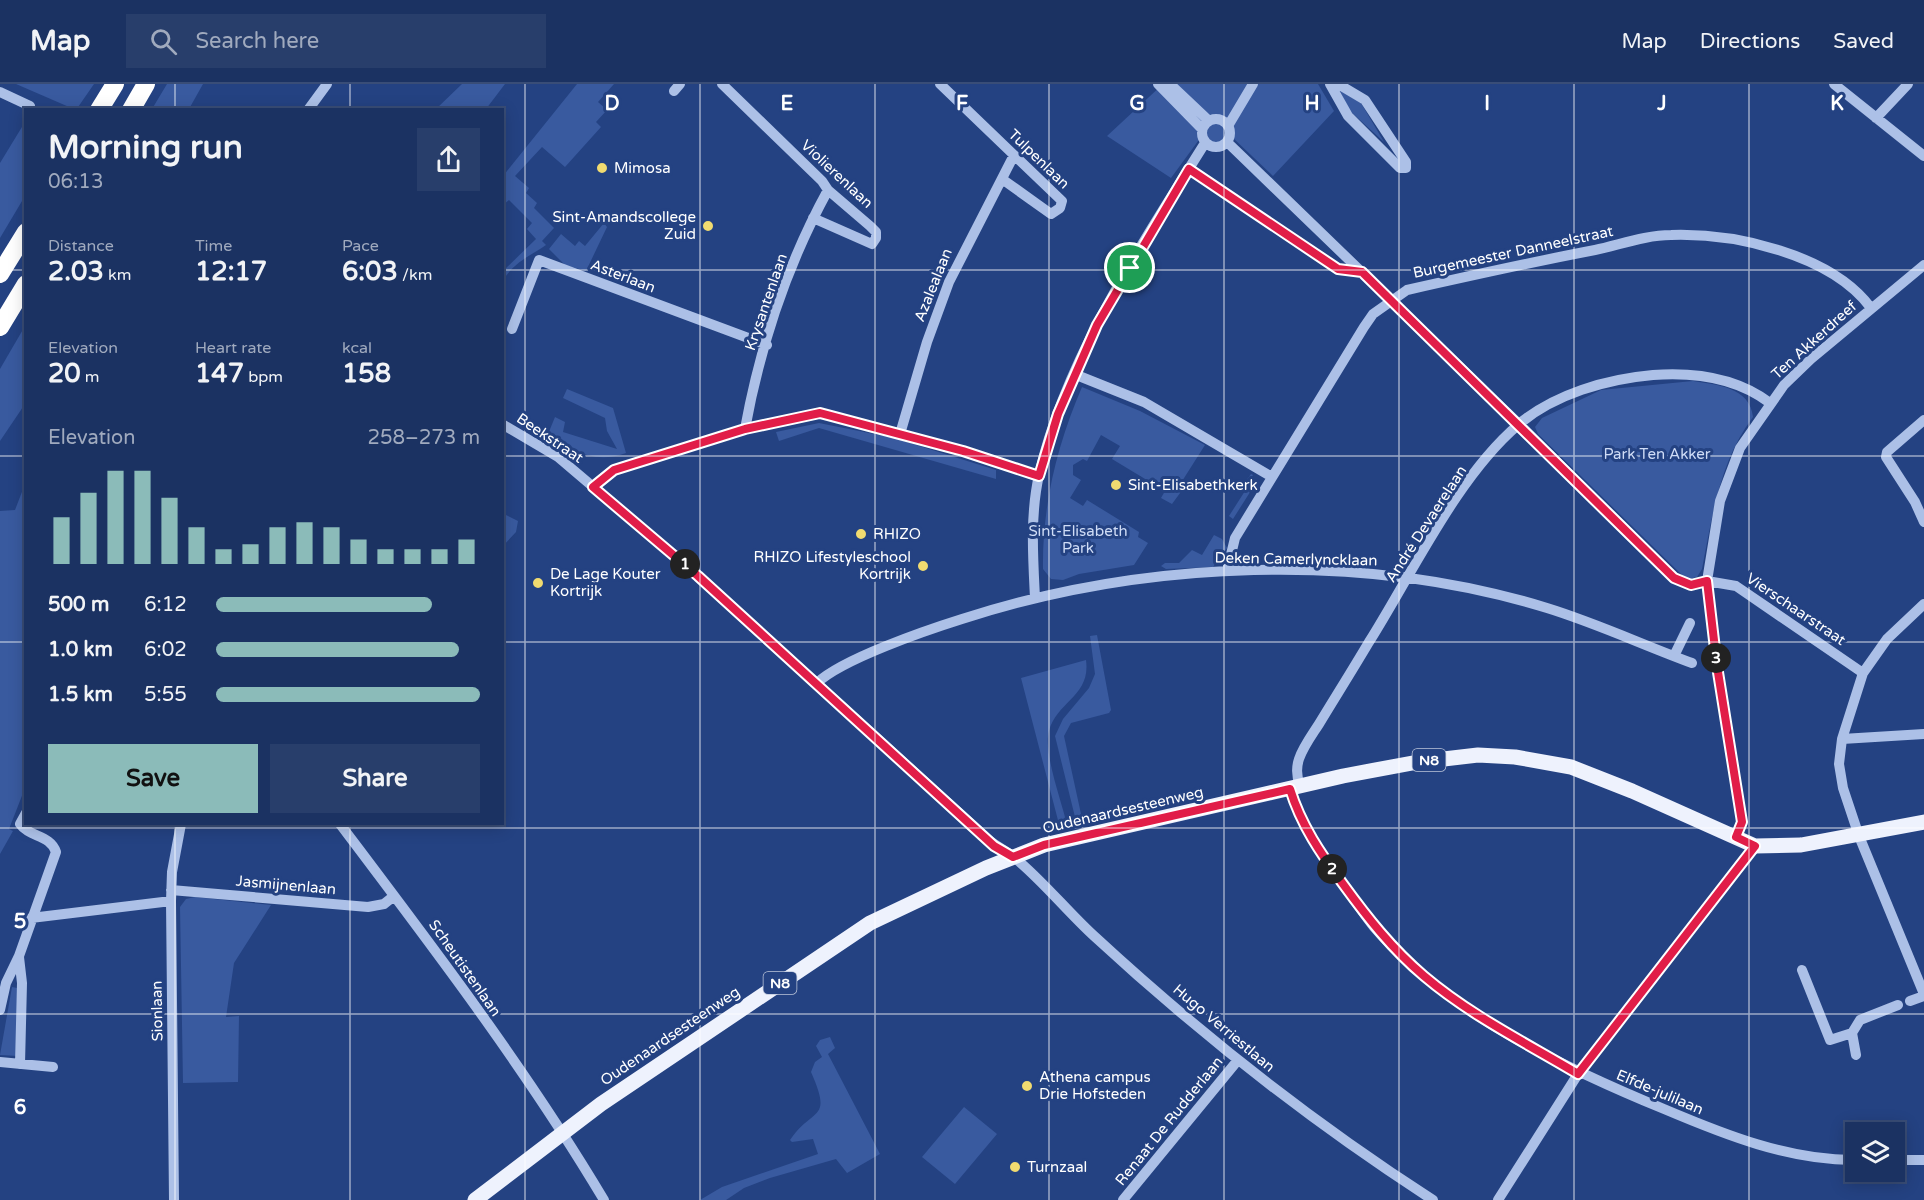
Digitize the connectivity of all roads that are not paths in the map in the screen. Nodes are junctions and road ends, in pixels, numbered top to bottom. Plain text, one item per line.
1 (115, 84) edge
2 (146, 84) edge
3 (327, 84) edge
4 (722, 84) edge
5 (940, 84) edge
6 (1158, 84) edge
7 (1170, 84) edge
8 (1253, 84) edge
9 (1330, 84) edge
10 (1338, 84) edge
11 (1834, 84) edge
12 (1908, 84) edge
13 (0, 92) edge
14 (30, 106) dead end
15 (100, 108) edge
16 (132, 108) edge
17 (309, 108) edge
18 (1876, 118) junction
19 (1206, 125) junction
20 (1228, 126) junction
21 (1227, 142) junction
22 (1205, 143) junction
23 (1014, 156) junction
24 (1924, 156) edge
25 (1189, 169) junction
26 (1002, 179) junction
27 (828, 190) junction
28 (813, 218) junction
29 (24, 235) edge
30 (1924, 265) edge
31 (1362, 272) junction
32 (0, 274) edge
33 (24, 287) edge
34 (1389, 300) junction
35 (1871, 308) junction
36 (0, 327) edge
37 (512, 329) dead end
38 (766, 345) junction
39 (1074, 374) junction
40 (1770, 403) junction
41 (1924, 420) edge
42 (1520, 424) junction
43 (504, 425) edge
44 (745, 429) junction
45 (900, 434) junction
46 (1039, 476) junction
47 (1272, 477) junction
48 (593, 487) junction
49 (1924, 522) edge
50 (1227, 571) junction
51 (1408, 579) junction
52 (1707, 581) junction
53 (1035, 597) junction
54 (1924, 604) edge
55 (1690, 623) dead end
56 (1674, 656) junction
57 (1692, 663) dead end
58 (1863, 673) junction
59 (817, 683) junction
60 (1924, 734) edge
61 (1842, 739) junction
62 (1295, 787) junction
63 (24, 817) edge
64 (1924, 822) edge
65 (181, 825) edge
66 (341, 825) edge
67 (1859, 836) junction
68 (1736, 837) junction
69 (1755, 846) junction
70 (1013, 857) junction
71 (171, 895) junction
72 (394, 896) junction
73 (31, 918) junction
74 (19, 956) junction
75 (1802, 970) dead end
76 (1924, 995) edge
77 (1910, 1000) dead end
78 (1898, 1005) dead end
79 (0, 1010) edge
80 (1852, 1033) junction
81 (1856, 1056) dead end
82 (1238, 1060) junction
83 (0, 1062) edge
84 (20, 1064) junction
85 (53, 1066) dead end
86 (1578, 1074) junction
87 (560, 1133) junction
88 (1845, 1159) edge
89 (1905, 1160) edge
90 (1924, 1160) edge
91 (174, 1200) edge
92 (475, 1200) edge
93 (604, 1200) edge
94 (1123, 1200) edge
95 (1433, 1200) edge
96 (1498, 1200) edge

1 - 15 highway
2 - 16 highway
3 - 17 street
4 - 27 street, Violierenlaan
5 - 23 street, Tulpenlaan
6 - 19 street
7 - 19 street
8 - 20 street
9 - 10 street
11 - 18 street
12 - 18 street
13 - 14 street
18 - 24 street
19 - 20 street
19 - 22 street
20 - 21 street
21 - 22 street
21 - 31 street, Vierschaarstraat
22 - 25 street
23 - 26 street, Azalealaan
23 - 26 street, Tulpenlaan
25 - 31 street
25 - 39 street
26 - 45 street, Azalealaan
27 - 28 street, Krysantenlaan
27 - 28 street, Violierenlaan
28 - 38 street, Krysantenlaan
29 - 32 highway
30 - 35 street, Ten Akkerdreef
31 - 34 street, Vierschaarstraat
33 - 36 highway
34 - 35 street, Burgemeester Danneelstraat
34 - 42 street, Vierschaarstraat
34 - 47 street, Burgemeester Danneelstraat
35 - 40 street, Ten Akkerdreef
37 - 38 street, Asterlaan
38 - 44 street, Krysantenlaan
39 - 46 street
39 - 47 street
40 - 42 street, André Devaerelaan
40 - 52 street, Ten Akkerdreef
41 - 49 street
42 - 51 street, André Devaerelaan
42 - 52 street, Vierschaarstraat
43 - 48 street, Beekstraat
44 - 45 street
44 - 48 street
45 - 46 street
46 - 53 street
47 - 50 street, Burgemeester Danneelstraat
48 - 59 street, Beekstraat
50 - 51 street, Deken Camerlyncklaan
50 - 53 street, Deken Camerlyncklaan
51 - 56 street, Deken Camerlyncklaan
51 - 62 street, André Devaerelaan
52 - 58 street, Vierschaarstraat
52 - 68 street, Ten Akkerdreef
53 - 59 street, Deken Camerlyncklaan
54 - 58 street
55 - 56 street
56 - 57 street, Deken Camerlyncklaan
58 - 61 street
59 - 70 street, Beekstraat
60 - 61 street
61 - 67 street
62 - 68 main road, Oudenaardsesteenweg / N8
62 - 70 main road, Oudenaardsesteenweg / N8
62 - 86 street, Elfde-julilaan
63 - 73 street
64 - 67 main road, N8
65 - 71 street, Sionlaan
66 - 72 street, Scheutistenlaan
67 - 69 main road, Oudenaardsesteenweg / N8
67 - 76 street
68 - 69 main road, Oudenaardsesteenweg / N8
69 - 86 street
70 - 82 street, Hugo Verriestlaan
70 - 87 main road, Oudenaardsesteenweg / N8
71 - 72 street, Jasmijnenlaan
71 - 73 street, Jasmijnenlaan
71 - 91 street, Sionlaan
72 - 87 street, Scheutistenlaan
73 - 74 street
74 - 79 street
74 - 84 street
75 - 80 street
76 - 77 street
78 - 80 street
80 - 81 street
82 - 94 street, Renaat De Rudderlaan
82 - 95 street, Hugo Verriestlaan
83 - 84 street
84 - 85 street
86 - 88 street, Elfde-julilaan
86 - 96 street
87 - 92 main road, Oudenaardsesteenweg / N8
87 - 93 street, Scheutistenlaan
89 - 90 street

